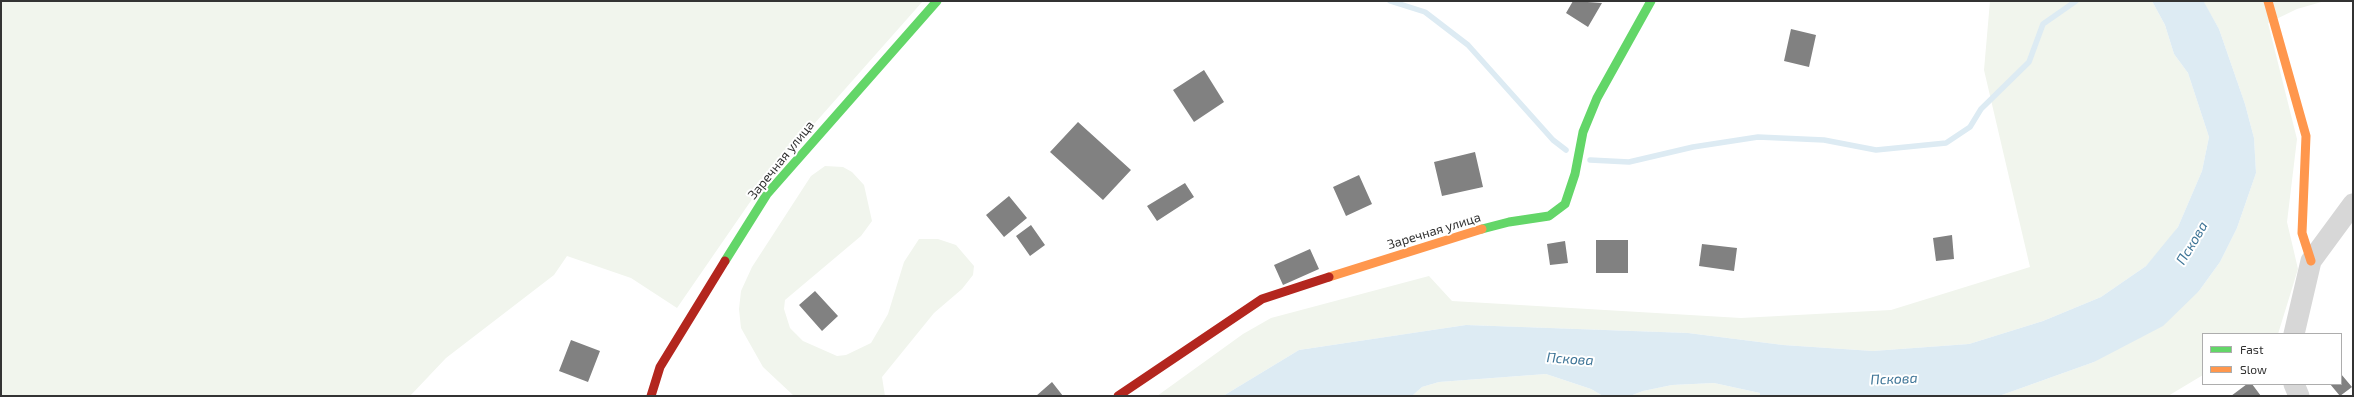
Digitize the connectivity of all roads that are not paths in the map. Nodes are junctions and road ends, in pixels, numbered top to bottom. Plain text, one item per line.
1 (937, 1) edge
2 (1651, 1) edge
3 (2268, 1) edge
4 (2353, 204) edge
5 (2311, 261) junction
6 (2294, 333) edge
7 (2294, 385) edge
8 (651, 396) edge
9 (1118, 396) edge
10 (2299, 396) edge

1 - 8 street, Заречная улица
2 - 9 street, Заречная улица
3 - 5 street
4 - 5 street
5 - 6 street
7 - 10 street

